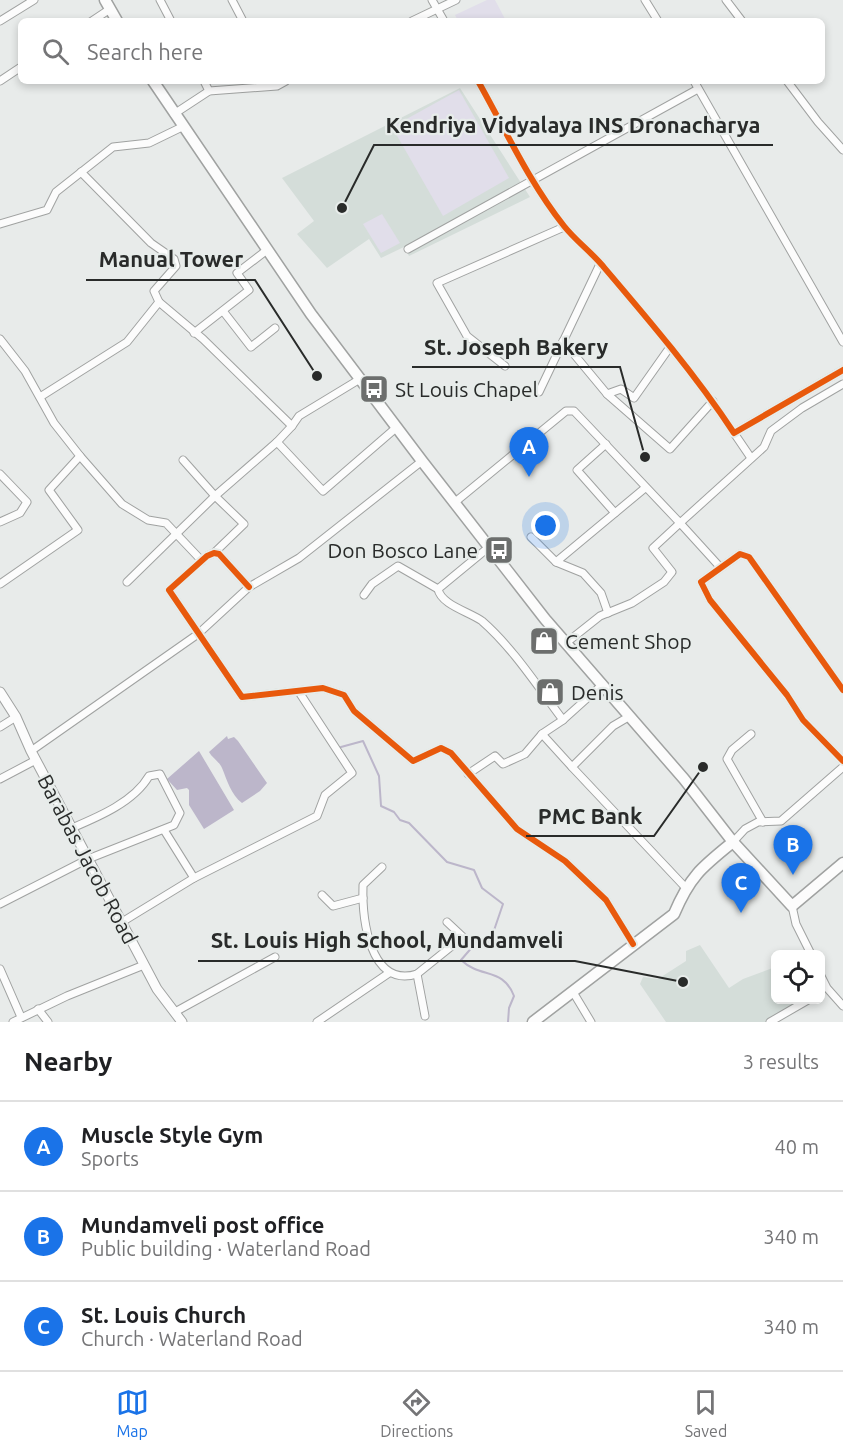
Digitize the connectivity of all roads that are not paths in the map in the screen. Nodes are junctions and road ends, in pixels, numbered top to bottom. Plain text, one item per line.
1 (34, 0) edge
2 (160, 0) edge
3 (232, 0) edge
4 (432, 0) edge
5 (456, 0) edge
6 (645, 0) edge
7 (726, 0) edge
8 (107, 5) edge
9 (438, 9) junction
10 (95, 18) edge
11 (115, 18) edge
12 (169, 18) edge
13 (241, 18) edge
14 (418, 18) edge
15 (442, 18) edge
16 (656, 18) edge
17 (740, 18) edge
18 (0, 21) edge
19 (18, 69) edge
20 (0, 81) edge
21 (155, 84) edge
22 (206, 84) edge
23 (267, 84) edge
24 (480, 84) edge
25 (696, 84) edge
26 (789, 84) edge
27 (698, 89) junction
28 (209, 91) junction
29 (174, 115) junction
30 (182, 127) junction
31 (843, 150) edge
32 (81, 172) junction
33 (534, 181) junction
34 (0, 224) edge
35 (564, 226) junction
36 (408, 249) dead end
37 (267, 250) junction
38 (600, 264) junction
39 (159, 302) junction
40 (223, 311) junction
41 (275, 328) dead end
42 (194, 333) junction
43 (563, 341) junction
44 (843, 342) edge
45 (2, 344) edge
46 (670, 348) junction
47 (505, 366) dead end
48 (843, 370) edge
49 (360, 379) junction
50 (843, 384) edge
51 (539, 392) dead end
52 (607, 394) junction
53 (40, 397) junction
54 (713, 401) junction
55 (292, 426) junction
56 (397, 427) junction
57 (734, 433) junction
58 (277, 442) junction
59 (606, 444) junction
60 (80, 456) junction
61 (751, 458) junction
62 (183, 460) dead end
63 (422, 461) junction
64 (0, 474) edge
65 (645, 488) junction
66 (215, 496) junction
67 (454, 503) junction
68 (615, 513) junction
69 (0, 522) edge
70 (680, 523) junction
71 (178, 533) junction
72 (531, 537) dead end
73 (489, 547) junction
74 (214, 553) junction
75 (202, 561) junction
76 (556, 562) junction
77 (720, 567) junction
78 (127, 582) dead end
79 (0, 584) edge
80 (249, 587) junction
81 (438, 589) junction
82 (364, 594) dead end
83 (608, 613) junction
84 (198, 634) junction
85 (566, 643) junction
86 (603, 684) junction
87 (843, 690) edge
88 (0, 692) edge
89 (299, 692) junction
90 (630, 716) junction
91 (16, 717) junction
92 (563, 720) junction
93 (0, 727) edge
94 (542, 734) junction
95 (751, 734) dead end
96 (34, 756) junction
97 (843, 761) edge
98 (572, 767) junction
99 (843, 767) edge
100 (468, 774) junction
101 (0, 779) edge
102 (763, 822) junction
103 (72, 828) junction
104 (164, 830) junction
105 (733, 842) junction
106 (88, 859) junction
107 (843, 863) edge
108 (382, 867) dead end
109 (194, 878) junction
110 (685, 887) junction
111 (322, 895) dead end
112 (363, 898) junction
113 (0, 904) edge
114 (792, 906) junction
115 (122, 922) junction
116 (447, 922) dead end
117 (633, 944) junction
118 (809, 950) edge
119 (275, 957) dead end
120 (144, 965) junction
121 (0, 969) edge
122 (388, 973) junction
123 (417, 974) junction
124 (825, 991) edge
125 (573, 992) junction
126 (800, 1004) edge
127 (843, 1006) edge
128 (38, 1009) junction
129 (175, 1012) junction
130 (425, 1016) dead end
131 (21, 1017) junction
132 (13, 1022) edge
133 (48, 1022) edge
134 (182, 1022) edge
135 (317, 1022) edge
136 (533, 1022) edge
137 (591, 1022) edge
138 (770, 1022) edge

1 - 18 street
2 - 12 street
3 - 13 street
4 - 9 street
5 - 9 street
6 - 16 street
7 - 17 street
8 - 10 street
8 - 11 main road
9 - 14 street
9 - 15 street
19 - 20 street
21 - 29 main road
22 - 28 street
23 - 28 street
24 - 33 street
25 - 27 street
26 - 31 street
27 - 33 street
27 - 44 street
28 - 29 street
29 - 30 main road
30 - 32 street
30 - 37 main road
32 - 34 street
32 - 39 street
33 - 35 street
33 - 36 street
35 - 38 street
35 - 47 street
37 - 40 street
37 - 49 main road
38 - 43 street
38 - 46 street
39 - 42 street
39 - 53 street
40 - 41 street
40 - 42 street
42 - 55 street
43 - 51 street
43 - 52 street
45 - 53 street
46 - 52 street
46 - 54 street
48 - 57 street
49 - 55 street
49 - 56 main road
50 - 61 street
52 - 54 street
53 - 60 street
54 - 57 street
55 - 58 street
56 - 58 street
56 - 63 main road
57 - 61 street
58 - 66 street
59 - 65 street
59 - 67 street
59 - 68 street
60 - 71 street
60 - 79 street
61 - 70 street
62 - 66 street
63 - 67 main road
63 - 80 street
64 - 69 street
65 - 68 street
65 - 70 street
66 - 71 street
66 - 74 street
67 - 73 main road
68 - 76 street
70 - 77 street
70 - 83 street
71 - 75 street
71 - 78 street
72 - 76 street
73 - 81 street
73 - 85 main road
74 - 75 street
74 - 80 street
75 - 84 street
76 - 83 street
77 - 87 street
77 - 97 street
80 - 84 street
81 - 82 street
81 - 92 street
83 - 85 street
84 - 89 street
84 - 96 street
85 - 86 main road
86 - 90 main road
86 - 92 street
88 - 91 street, Barabas Jacob Road
89 - 100 street
89 - 109 street
90 - 98 street
90 - 105 main road
91 - 93 street
91 - 96 street, Barabas Jacob Road
92 - 94 street
94 - 98 street
94 - 100 street
95 - 102 street
96 - 101 street
96 - 103 street, Barabas Jacob Road
98 - 110 street
99 - 102 street
100 - 117 street
102 - 105 street
103 - 104 street
103 - 106 street, Barabas Jacob Road
104 - 106 street
104 - 109 street
105 - 110 main road
105 - 114 main road
106 - 113 street
106 - 115 street, Barabas Jacob Road
107 - 114 main road
108 - 112 street
109 - 115 street
110 - 117 main road
111 - 112 street
112 - 122 street
114 - 118 street
115 - 120 street, Barabas Jacob Road
116 - 123 street
117 - 125 main road
119 - 129 street
120 - 128 street
120 - 129 street, Barabas Jacob Road
121 - 131 street
122 - 123 street
122 - 135 street
123 - 130 street
124 - 127 street
125 - 136 main road
125 - 137 street
126 - 138 street
128 - 131 street
128 - 133 street
129 - 134 street, Barabas Jacob Road
131 - 132 street

